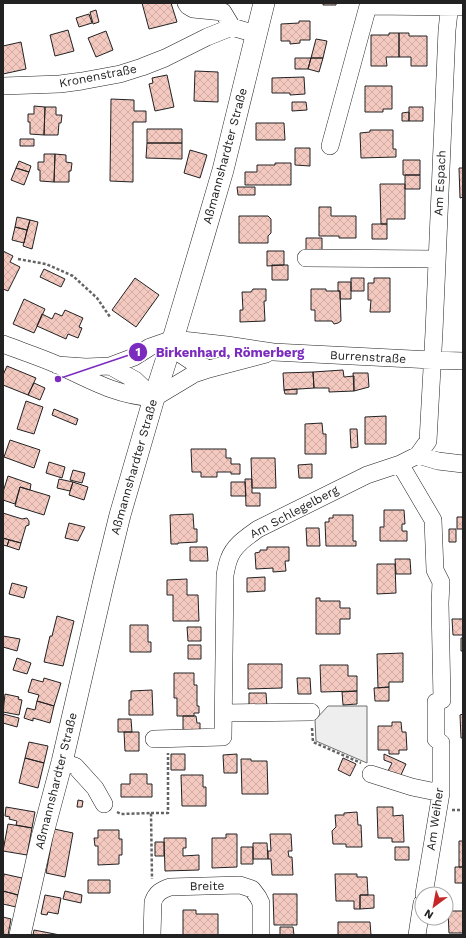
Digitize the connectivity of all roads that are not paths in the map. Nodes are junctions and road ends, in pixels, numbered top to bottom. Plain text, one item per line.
1 (186, 3) edge
2 (264, 3) edge
3 (372, 5) edge
4 (454, 5) edge
5 (232, 28) junction
6 (256, 34) junction
7 (3, 89) edge
8 (330, 146) dead end
9 (306, 258) dead end
10 (437, 258) junction
11 (173, 339) junction
12 (3, 344) edge
13 (273, 352) junction
14 (432, 360) junction
15 (463, 361) edge
16 (57, 365) junction
17 (110, 366) junction
18 (209, 369) junction
19 (154, 398) junction
20 (418, 455) junction
21 (400, 464) junction
22 (463, 464) edge
23 (311, 712) road end
24 (223, 714) junction
25 (161, 739) road end
26 (62, 762) junction
27 (371, 774) road end
28 (441, 793) junction
29 (104, 804) road end
30 (425, 886) edge
31 (20, 935) edge
32 (152, 935) edge
33 (261, 935) edge

1 - 5 street
2 - 6 main road, Aßmannshardter Straße
3 - 4 street, Am Espach
3 - 8 street
4 - 10 street, Am Espach
5 - 6 street
5 - 7 street, Kronenstraße
6 - 11 main road, Aßmannshardter Straße
9 - 10 street
10 - 14 street, Am Espach
11 - 13 street, Burrenstraße
11 - 17 street
11 - 18 street
11 - 19 main road, Aßmannshardter Straße
12 - 16 street
13 - 14 street, Burrenstraße
13 - 18 street, Burrenstraße
14 - 15 street, Burrenstraße
14 - 20 street
16 - 17 street
16 - 19 street
17 - 19 street
18 - 19 street, Burrenstraße
19 - 26 main road, Aßmannshardter Straße
20 - 21 street, Am Schlegelberg
20 - 22 street
21 - 24 street, Am Schlegelberg
21 - 28 street, Am Weiher
23 - 24 street
24 - 25 street, Am Schlegelberg
26 - 29 street
26 - 31 main road, Aßmannshardter Straße
27 - 28 street
28 - 30 street, Am Weiher
32 - 33 street, Breite

